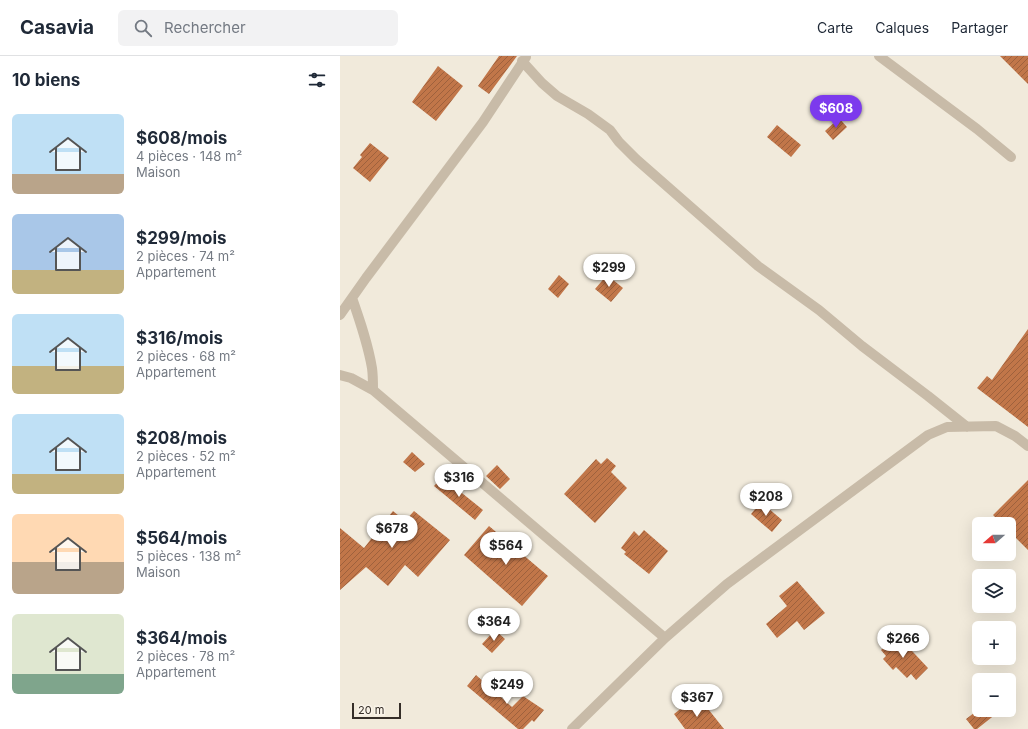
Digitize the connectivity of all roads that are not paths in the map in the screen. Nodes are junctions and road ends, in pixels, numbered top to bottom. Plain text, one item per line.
1 (879, 56) edge
2 (524, 59) edge
3 (1011, 157) dead end
4 (352, 298) junction
5 (340, 315) edge
6 (340, 375) edge
7 (374, 390) junction
8 (967, 427) junction
9 (1028, 446) edge
10 (665, 638) junction
11 (572, 729) edge

1 - 3 street
2 - 4 street
2 - 8 street
4 - 5 street
4 - 7 street
6 - 7 street
7 - 10 street
8 - 9 street
8 - 10 street
10 - 11 street

